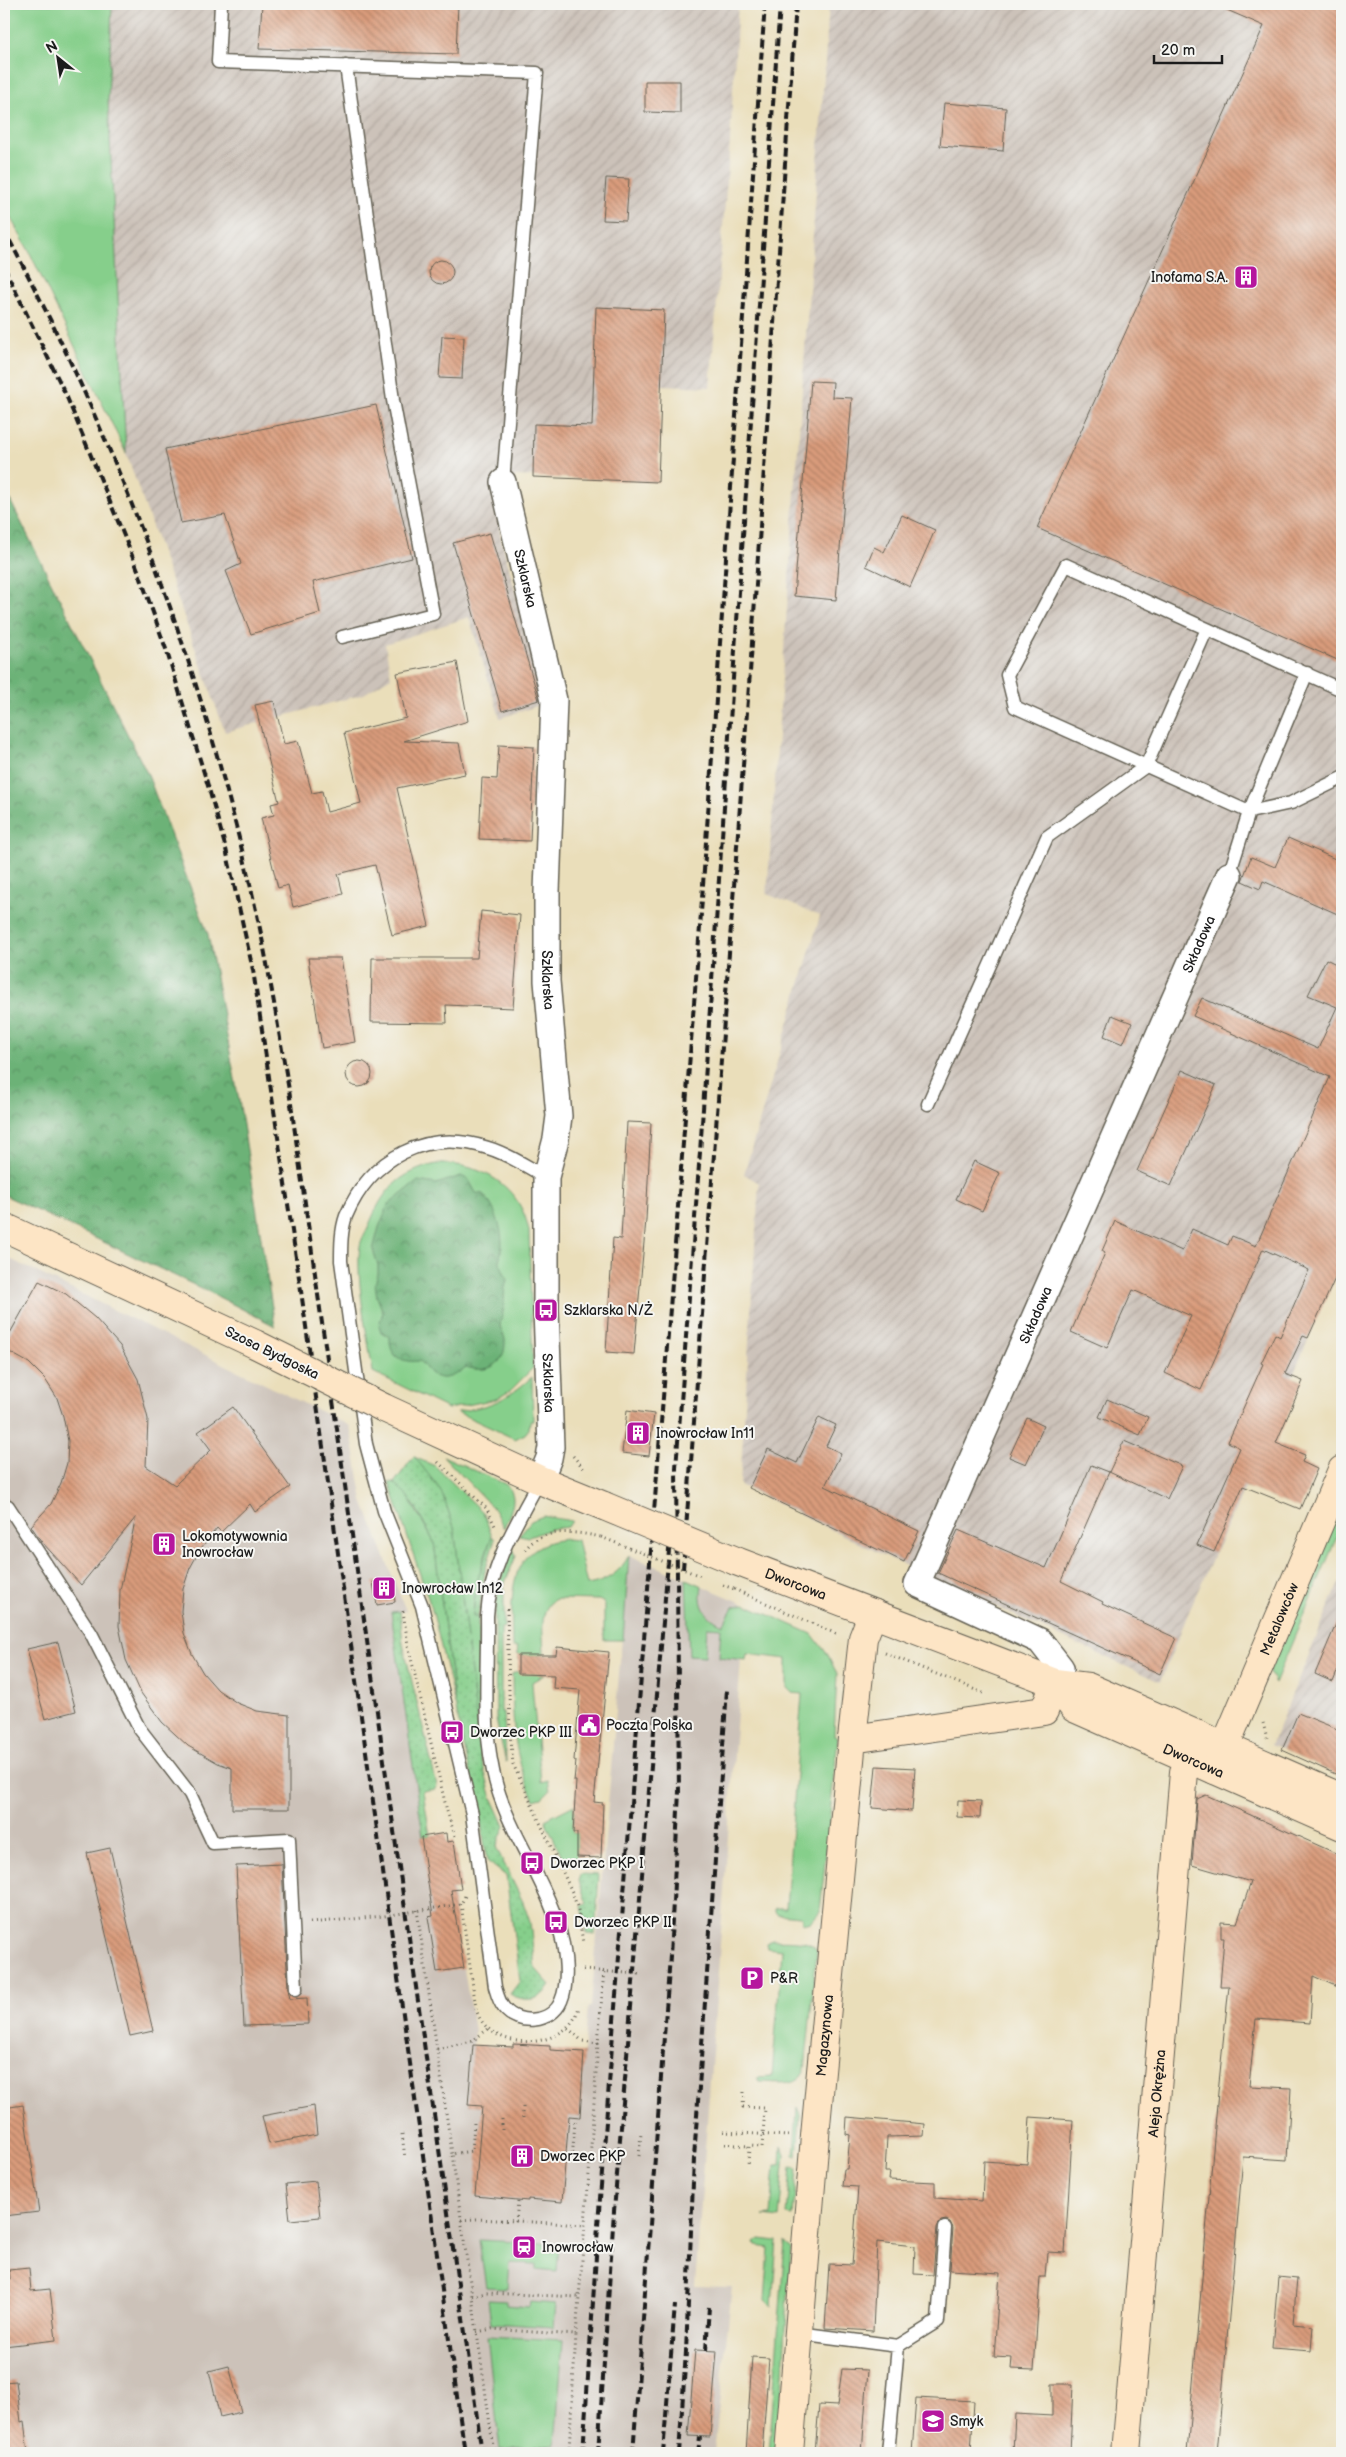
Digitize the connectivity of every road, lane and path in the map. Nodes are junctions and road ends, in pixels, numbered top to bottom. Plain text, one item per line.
1 (220, 4) edge
2 (346, 66) junction
3 (503, 482) joint
4 (1207, 629) junction
5 (342, 637) dead end
6 (1307, 673) junction
7 (1342, 690) edge
8 (1146, 766) junction
9 (1342, 778) edge
10 (1249, 812) junction
11 (1230, 875) joint
12 (928, 1104) dead end
13 (546, 1178) junction
14 (4, 1227) edge
15 (572, 1450) dead end
16 (429, 1458) dead end
17 (1342, 1470) edge
18 (589, 1473) dead end
19 (540, 1480) junction
20 (4, 1509) edge
21 (578, 1527) dead end
22 (497, 1530) dead end
23 (577, 1532) junction
24 (522, 1553) dead end
25 (708, 1579) dead end
26 (716, 1582) dead end
27 (507, 1603) dead end
28 (403, 1611) dead end
29 (873, 1613) junction
30 (842, 1636) dead end
31 (877, 1649) dead end
32 (1054, 1683) junction
33 (989, 1696) dead end
34 (852, 1739) junction
35 (1194, 1746) junction
36 (1220, 1758) junction
37 (1342, 1798) edge
38 (1342, 1826) edge
39 (458, 1846) dead end
40 (468, 1888) dead end
41 (417, 1910) junction
42 (293, 1925) junction
43 (584, 1951) dead end
44 (583, 1961) dead end
45 (604, 1971) junction
46 (640, 1974) dead end
47 (296, 1989) dead end
48 (568, 2028) dead end
49 (488, 2030) dead end
50 (598, 2043) junction
51 (437, 2048) junction
52 (744, 2092) dead end
53 (524, 2104) dead end
54 (502, 2117) dead end
55 (523, 2118) dead end
56 (576, 2122) dead end
57 (474, 2123) dead end
58 (790, 2127) dead end
59 (502, 2130) dead end
60 (723, 2132) dead end
61 (640, 2133) dead end
62 (402, 2134) dead end
63 (762, 2135) junction
64 (725, 2144) dead end
65 (749, 2146) junction
66 (452, 2154) junction
67 (639, 2156) dead end
68 (405, 2158) dead end
69 (590, 2161) junction
70 (748, 2166) dead end
71 (518, 2201) dead end
72 (461, 2220) junction
73 (516, 2221) junction
74 (585, 2226) junction
75 (945, 2228) dead end
76 (472, 2296) junction
77 (579, 2297) junction
78 (477, 2332) junction
79 (798, 2333) junction
80 (576, 2335) junction
81 (898, 2346) junction
82 (569, 2452) edge
83 (494, 2453) edge
84 (789, 2453) edge
85 (888, 2453) edge
86 (1126, 2453) edge

1 - 2 lane
2 - 3 lane
2 - 5 lane
3 - 13 street, Szklarska
4 - 6 lane
4 - 8 lane
4 - 8 lane
6 - 7 lane
6 - 10 lane
8 - 10 lane
8 - 12 lane
9 - 10 lane
10 - 11 lane
11 - 32 street, Składowa
13 - 19 street, Szklarska
13 - 19 lane
14 - 19 street, Szosa Bydgoska, bridge
15 - 18 path
16 - 22 path
17 - 36 street, Metalowców
19 - 29 street, Dworcowa, bridge
20 - 42 lane
21 - 23 path
23 - 24 path
23 - 25 path, bridge
26 - 30 path, bridge
27 - 43 path
28 - 39 path
29 - 32 street, Dworcowa
29 - 34 street, Magazynowa
31 - 33 path
32 - 34 street
32 - 35 street, Dworcowa
34 - 79 street, Magazynowa
35 - 36 street, Dworcowa
35 - 86 street, Aleja Okrężna
36 - 37 street, Dworcowa
36 - 38 street, Dworcowa
40 - 41 path
41 - 42 path
41 - 51 path
42 - 47 lane
44 - 45 path
45 - 46 path
45 - 50 path
48 - 50 path
49 - 51 path
50 - 69 path
51 - 66 path
52 - 63 path
53 - 55 path
54 - 59 path
56 - 69 path
57 - 66 path
58 - 63 path
60 - 63 path
61 - 67 path
62 - 68 path
63 - 65 path
64 - 65 path
65 - 70 path
66 - 72 path
69 - 74 path
71 - 73 path
72 - 73 path
72 - 76 path
73 - 74 path
74 - 77 path
75 - 81 lane
76 - 77 path
76 - 78 path
77 - 80 path
78 - 80 path
78 - 83 path
79 - 81 lane
79 - 84 street, Magazynowa
80 - 82 path
81 - 85 lane
82 - 83 path

